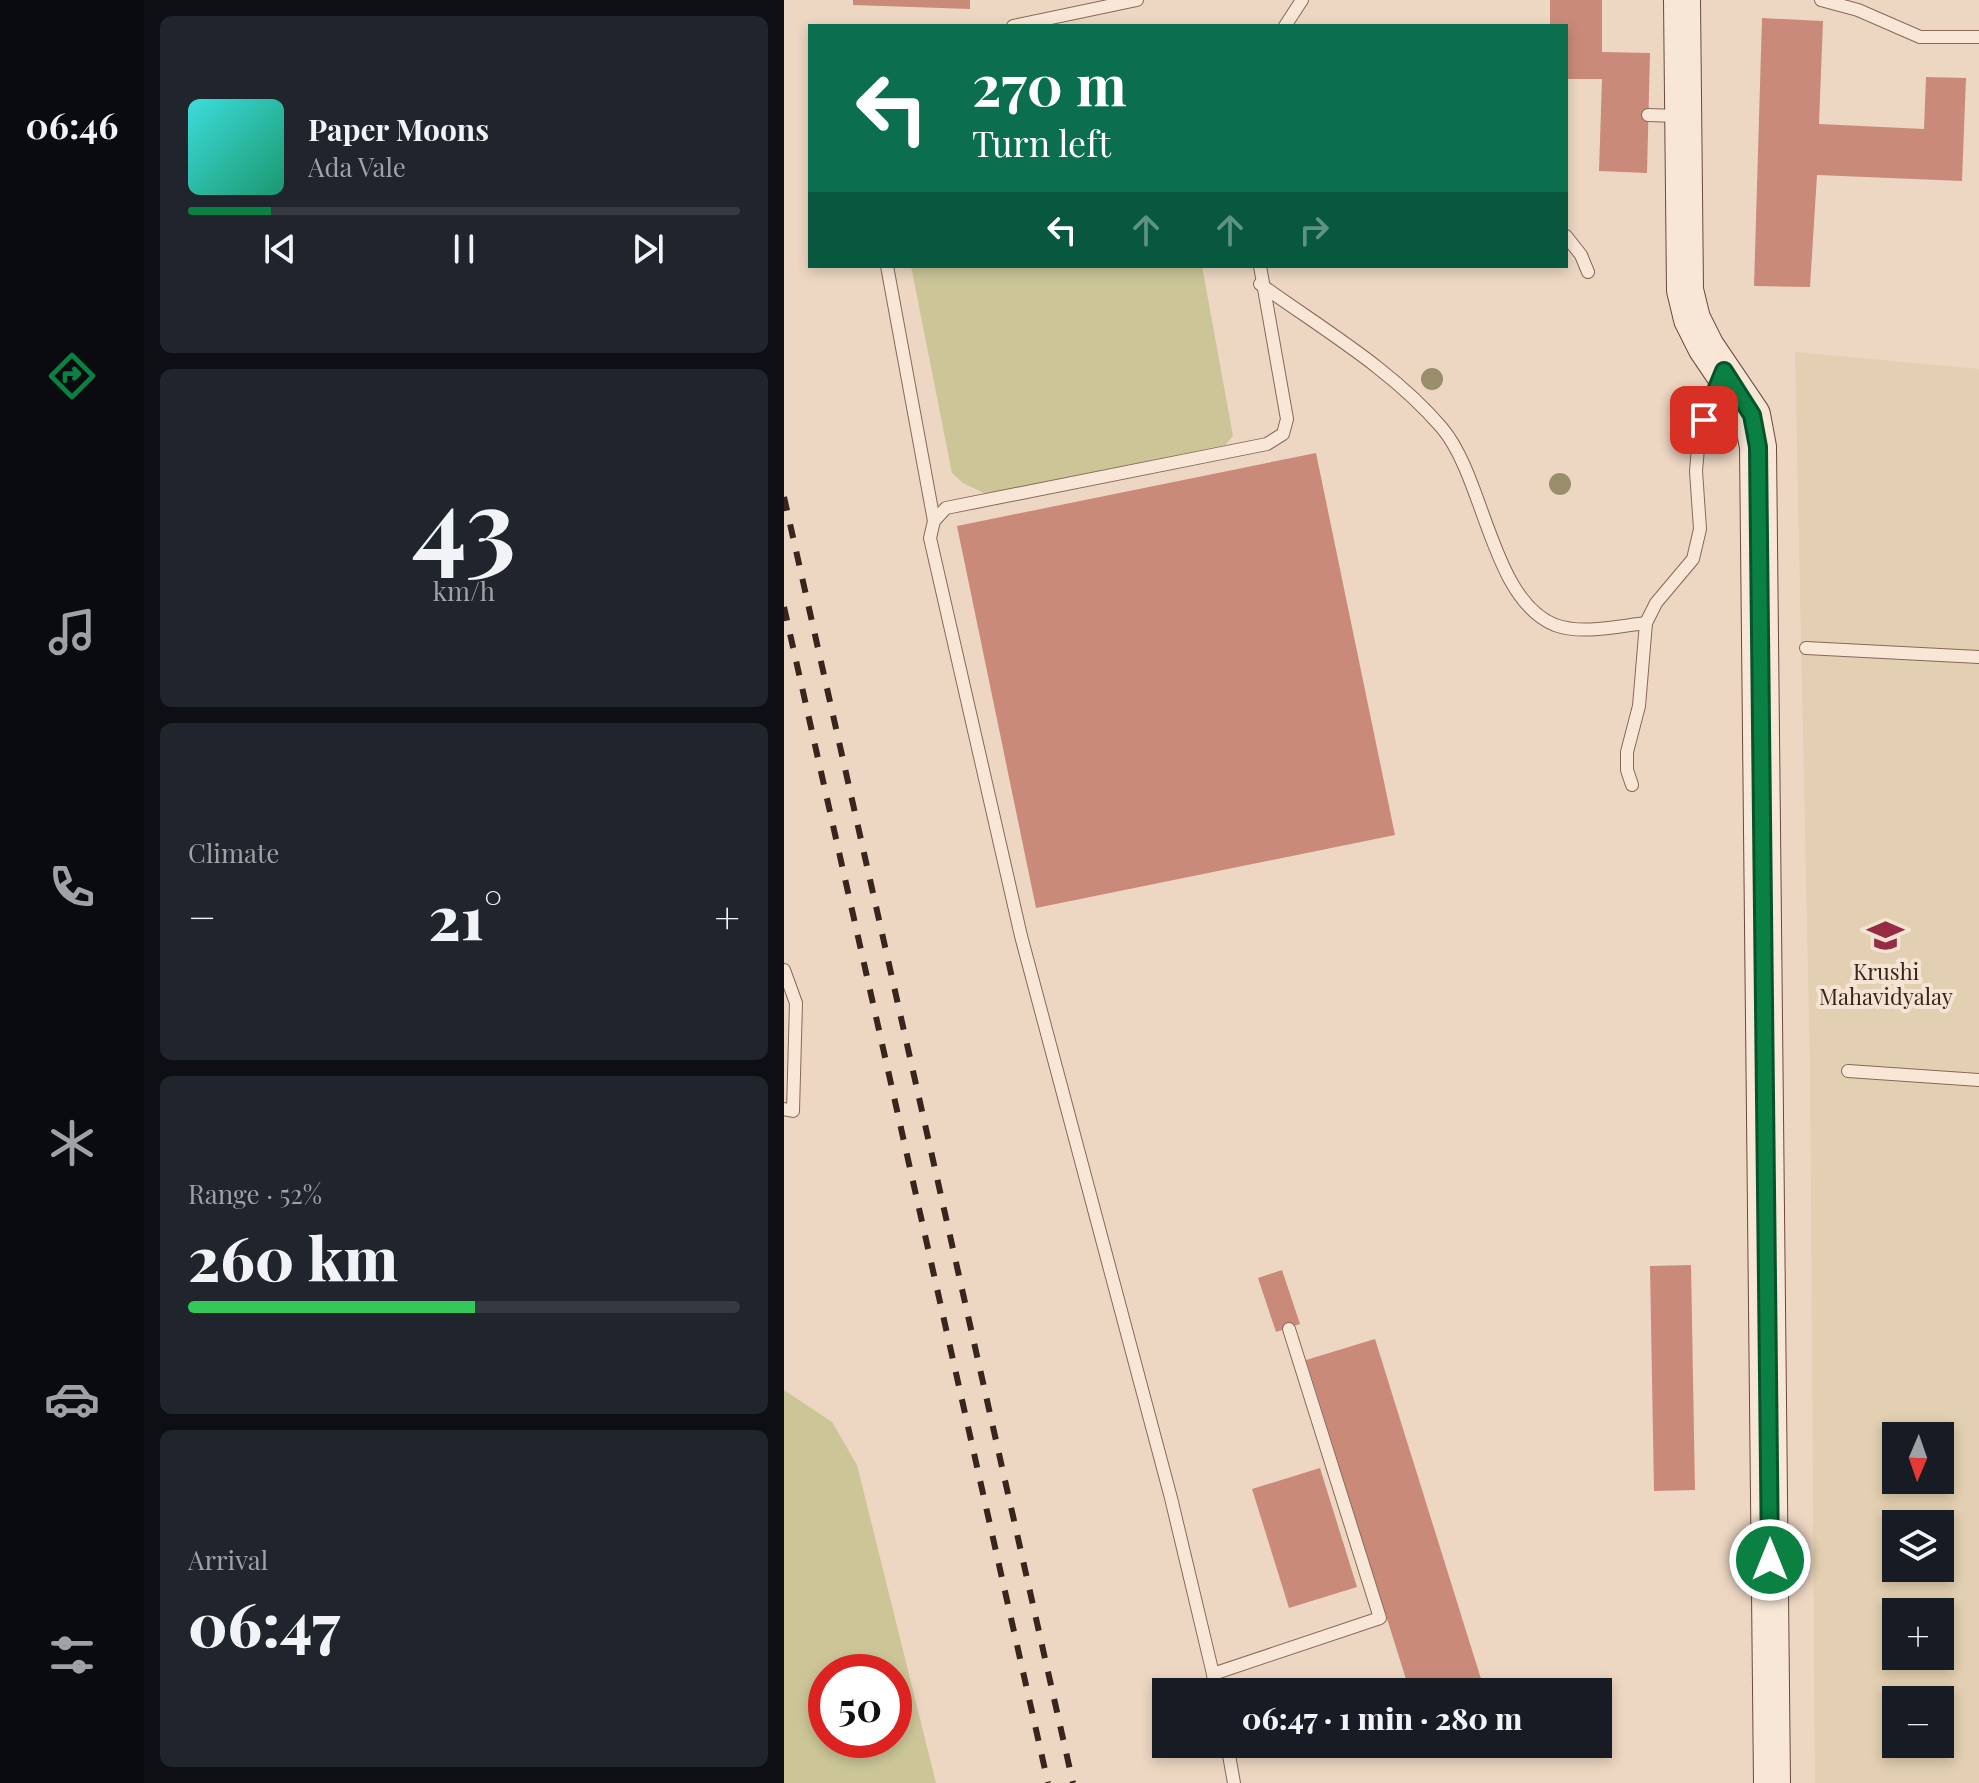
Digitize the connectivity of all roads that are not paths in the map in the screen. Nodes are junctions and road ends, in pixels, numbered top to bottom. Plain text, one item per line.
1 (1137, 0) edge
2 (1302, 0) edge
3 (1682, 0) edge
4 (1821, 0) edge
5 (1023, 24) edge
6 (1286, 24) edge
7 (1979, 37) edge
8 (1648, 115) dead end
9 (1685, 116) junction
10 (1568, 239) edge
11 (887, 268) edge
12 (1260, 268) edge
13 (1588, 272) dead end
14 (1260, 284) junction
15 (1724, 371) junction
16 (934, 521) junction
17 (1646, 623) junction
18 (1806, 648) dead end
19 (1979, 657) edge
20 (1632, 785) dead end
21 (784, 970) edge
22 (1848, 1071) dead end
23 (1979, 1080) edge
24 (784, 1109) edge
25 (1289, 1329) dead end
26 (1213, 1674) junction
27 (1214, 1678) edge
28 (1230, 1758) edge
29 (1234, 1783) edge
30 (1772, 1783) edge

1 - 5 lane
2 - 6 lane
3 - 9 main road
4 - 7 lane
8 - 9 lane
9 - 15 main road
10 - 13 lane
11 - 16 lane
12 - 14 lane
14 - 16 lane
14 - 17 lane
15 - 17 lane
15 - 30 main road
16 - 26 lane
17 - 20 lane
18 - 19 lane
21 - 24 lane
22 - 23 lane
25 - 26 lane
26 - 27 lane
28 - 29 lane

